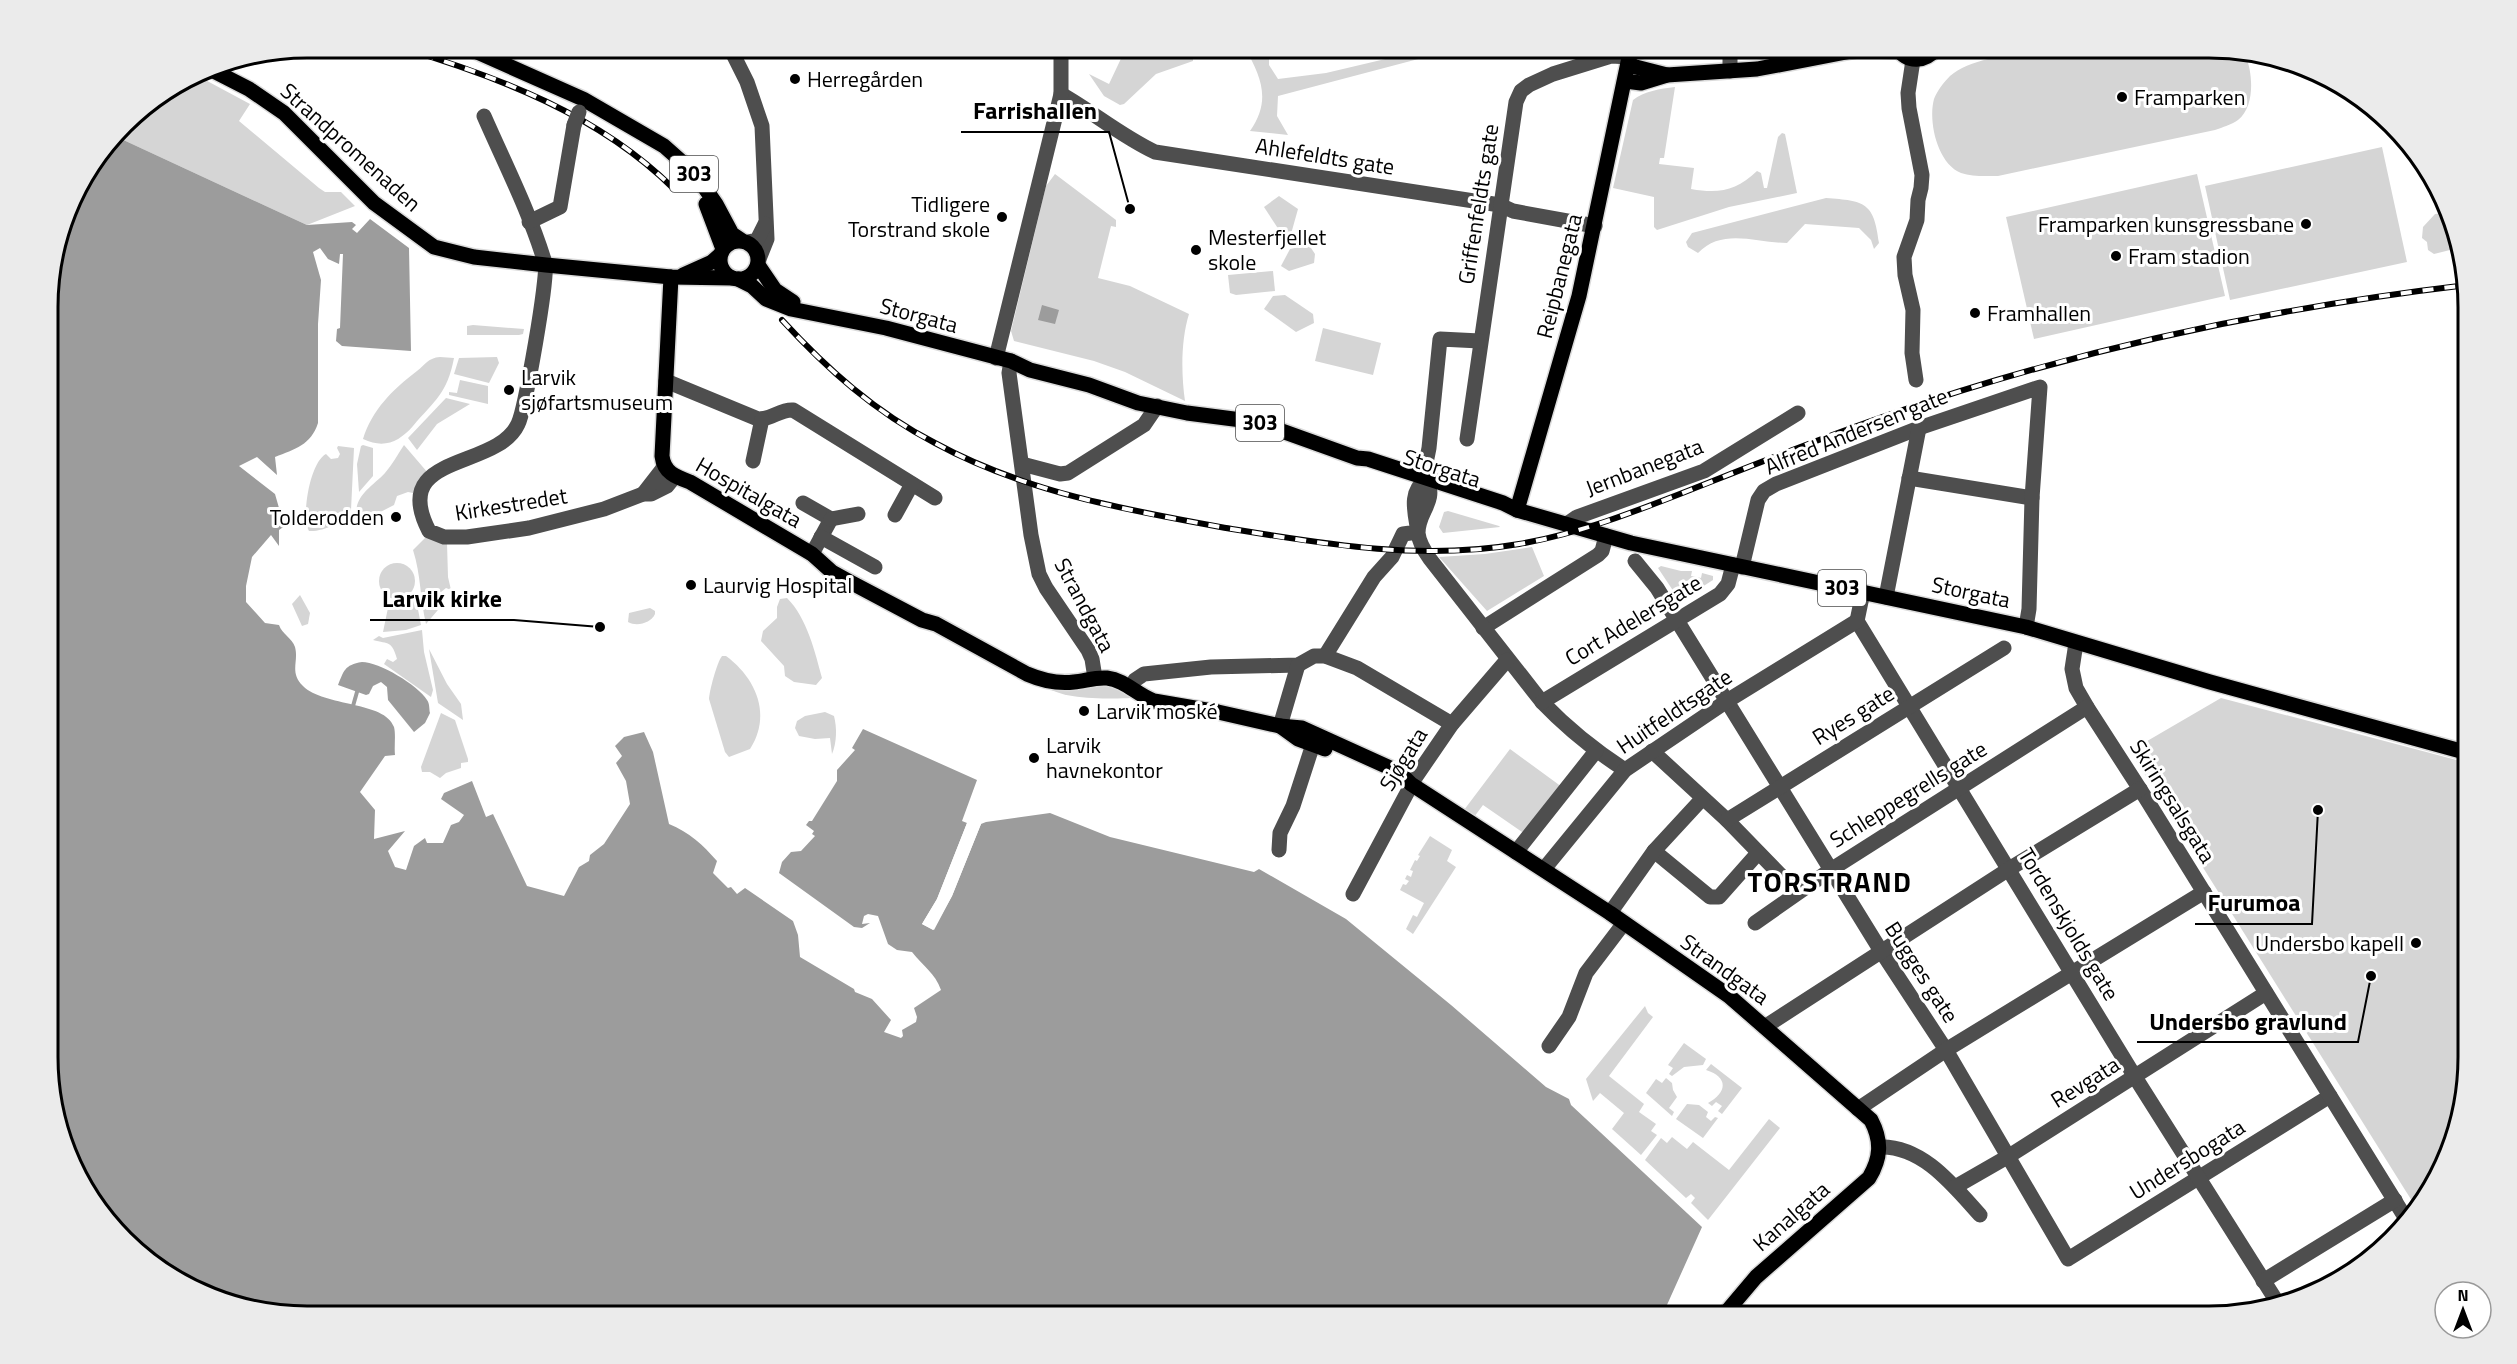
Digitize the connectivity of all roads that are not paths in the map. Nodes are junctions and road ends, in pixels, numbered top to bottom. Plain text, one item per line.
1 (491, 58) edge
2 (735, 58) edge
3 (1061, 58) edge
4 (1605, 58) edge
5 (1630, 58) edge
6 (1632, 58) edge
7 (1730, 58) edge
8 (1820, 58) edge
9 (1910, 58) edge
10 (1922, 58) edge
11 (1913, 60) junction
12 (1730, 71) junction
13 (220, 74) edge
14 (1666, 75) junction
15 (1625, 81) junction
16 (1061, 94) junction
17 (578, 115) dead end
18 (484, 116) dead end
19 (629, 125) junction
20 (1500, 205) junction
21 (529, 222) junction
22 (765, 224) junction
23 (1595, 226) junction
24 (745, 241) junction
25 (721, 252) junction
26 (758, 262) junction
27 (546, 265) junction
28 (675, 277) junction
29 (735, 278) junction
30 (815, 314) junction
31 (1480, 341) junction
32 (1003, 359) junction
33 (1916, 380) dead end
34 (666, 381) junction
35 (1157, 405) junction
36 (1798, 413) dead end
37 (762, 419) junction
38 (1918, 428) junction
39 (1467, 440) dead end
40 (753, 461) dead end
41 (1022, 464) junction
42 (670, 472) junction
43 (1909, 478) junction
44 (1425, 483) junction
45 (912, 484) junction
46 (935, 498) dead end
47 (2032, 498) junction
48 (802, 503) dead end
49 (1517, 510) junction
50 (858, 514) dead end
51 (894, 515) dead end
52 (831, 519) junction
53 (1567, 524) junction
54 (1606, 536) junction
55 (821, 537) junction
56 (1420, 539) junction
57 (812, 554) junction
58 (1635, 561) dead end
59 (1738, 566) junction
60 (875, 567) dead end
61 (1863, 592) junction
62 (1886, 597) junction
63 (1676, 621) junction
64 (1857, 621) junction
65 (2026, 627) junction
66 (1483, 628) junction
67 (2076, 643) junction
68 (2004, 648) dead end
69 (1325, 656) junction
70 (1507, 660) junction
71 (1298, 664) junction
72 (1095, 678) junction
73 (1131, 687) junction
74 (1727, 701) junction
75 (1542, 702) junction
76 (1909, 706) junction
77 (2087, 708) junction
78 (1452, 724) junction
79 (1280, 726) junction
80 (2411, 737) junction
81 (1314, 739) junction
82 (2458, 744) edge
83 (2458, 750) edge
84 (1596, 751) junction
85 (1652, 751) junction
86 (1625, 770) junction
87 (1412, 784) junction
88 (1780, 787) junction
89 (1959, 788) junction
90 (2140, 789) junction
91 (1702, 799) junction
92 (1727, 820) junction
93 (1279, 850) dead end
94 (1654, 851) junction
95 (1516, 852) junction
96 (1758, 853) junction
97 (1544, 869) junction
98 (1832, 869) junction
99 (2009, 869) junction
100 (1797, 892) junction
101 (2204, 892) junction
102 (1353, 894) dead end
103 (1610, 912) junction
104 (1624, 923) junction
105 (1755, 923) dead end
106 (1881, 951) junction
107 (2071, 972) junction
108 (2266, 993) junction
109 (1766, 1026) junction
110 (1549, 1046) dead end
111 (1946, 1050) junction
112 (2135, 1077) junction
113 (2330, 1096) junction
114 (1858, 1108) junction
115 (1879, 1147) junction
116 (2009, 1156) junction
117 (2200, 1178) junction
118 (1955, 1187) junction
119 (2395, 1200) junction
120 (2403, 1213) edge
121 (1980, 1215) dead end
122 (2068, 1259) joint
123 (2263, 1281) junction
124 (2273, 1297) edge
125 (1731, 1306) edge

1 - 19 main road, 303
2 - 22 street
3 - 16 street, Strandgata
4 - 20 street, Griffenfeldts gate
5 - 15 main road, Reipbanegata
6 - 14 main road
7 - 12 street
8 - 12 main road
9 - 11 main road
10 - 11 main road
11 - 33 street
12 - 14 main road
13 - 27 main road, Strandpromenaden
14 - 15 main road
15 - 23 main road, Reipbanegata
16 - 20 street, Ahlefeldts gate
16 - 32 street, Strandgata
17 - 21 street
18 - 21 street, Kirkestredet
19 - 24 main road, 303
19 - 25 main road, 303
20 - 23 street, Ahlefeldts gate
20 - 31 street, Griffenfeldts gate
21 - 27 street, Kirkestredet
22 - 24 street
22 - 26 street
23 - 49 main road, Reipbanegata
24 - 25 main road
24 - 26 main road, 303
25 - 28 main road, Strandpromenaden
25 - 29 main road, 303
26 - 29 main road
26 - 30 main road, Storgata / 303
27 - 28 main road, Strandpromenaden
27 - 42 street, Kirkestredet
28 - 29 main road, Strandpromenaden
28 - 34 main road
29 - 30 main road, Storgata / 303
30 - 32 main road, Storgata / 303
31 - 39 street, Griffenfeldts gate
31 - 44 street
32 - 35 main road, Storgata / 303
32 - 41 street, Strandgata
34 - 37 street
34 - 42 main road
35 - 41 street
35 - 44 main road, Storgata / 303
36 - 53 street, Jernbanegata
37 - 40 street
37 - 45 street
38 - 43 street
38 - 47 street, Alfred Andersen gate
38 - 59 street, Alfred Andersen gate
41 - 72 street, Strandgata
42 - 57 main road, Hospitalgata
43 - 47 street
43 - 62 street
44 - 49 main road, Storgata / 303
44 - 56 street
45 - 46 street
45 - 51 street
47 - 65 street
48 - 52 street, Hospitalgata
49 - 53 main road, Storgata / 303
50 - 52 street, Hospitalgata
52 - 55 street, Hospitalgata
53 - 54 main road, Storgata / 303
54 - 59 main road, Storgata / 303
54 - 66 street
55 - 57 street, Hospitalgata
55 - 60 street, Hospitalgata
56 - 66 street
56 - 69 street
57 - 72 main road, Hospitalgata
58 - 63 street, Bugges gate
59 - 61 main road, Storgata / 303
59 - 63 street, Cort Adelersgate
61 - 62 main road, Storgata / 303
61 - 64 street
62 - 65 main road, Storgata / 303
63 - 74 street, Bugges gate
63 - 75 street, Cort Adelersgate
64 - 74 street, Huitfeldtsgate
64 - 76 street, Tordenskjolds gate
65 - 67 main road, Storgata / 303
66 - 70 street
67 - 77 street, Skiringsalsgata
67 - 80 main road, Storgata / 303
68 - 76 street, Ryes gate
69 - 71 street
69 - 78 street
70 - 75 street
70 - 78 street, Sjøgata
71 - 73 street
71 - 79 street
72 - 73 main road, Strandgata
73 - 79 main road, Strandgata
74 - 85 street, Huitfeldtsgate
74 - 88 street, Bugges gate
75 - 84 street
76 - 88 street, Ryes gate
76 - 89 street, Tordenskjolds gate
77 - 89 street, Schleppegrells gate
77 - 90 street, Skiringsalsgata
78 - 87 street, Sjøgata
79 - 81 main road, Strandgata
80 - 82 main road, Storgata / 303
80 - 83 main road, Storgata / 303
81 - 87 main road, Strandgata
81 - 93 street
84 - 86 street
84 - 95 street
85 - 86 street, Huitfeldtsgate
85 - 91 street
86 - 97 street, Huitfeldtsgate
87 - 95 main road, Strandgata
87 - 102 street, Sjøgata
88 - 92 street, Ryes gate
88 - 98 street, Bugges gate
89 - 98 street, Schleppegrells gate
89 - 99 street, Tordenskjolds gate
90 - 99 street
90 - 101 street, Skiringsalsgata
91 - 92 street
91 - 94 street
92 - 96 street
94 - 96 street
94 - 103 street
95 - 97 main road, Strandgata
96 - 100 street
97 - 103 main road, Strandgata
98 - 100 street, Schleppegrells gate
98 - 106 street, Bugges gate
99 - 106 street
99 - 107 street, Tordenskjolds gate
100 - 105 street, Schleppegrells gate
101 - 107 street
101 - 108 street, Skiringsalsgata
103 - 104 main road, Strandgata
104 - 109 main road, Strandgata
104 - 110 street
106 - 109 street
106 - 111 street, Bugges gate
107 - 111 street
107 - 112 street, Tordenskjolds gate
108 - 112 street, Revgata
108 - 113 street, Skiringsalsgata
109 - 114 main road, Strandgata
111 - 114 street
111 - 116 street, Bugges gate
112 - 116 street, Revgata
112 - 117 street, Tordenskjolds gate
113 - 117 street, Undersbogata
113 - 119 street, Skiringsalsgata
114 - 115 main road, Strandgata
115 - 118 street
115 - 125 main road, Kanalgata
116 - 118 street, Revgata
116 - 122 street, Bugges gate
117 - 122 street, Undersbogata
117 - 123 street, Tordenskjolds gate
118 - 121 street
119 - 120 street, Skiringsalsgata
119 - 123 street
123 - 124 street, Tordenskjolds gate

